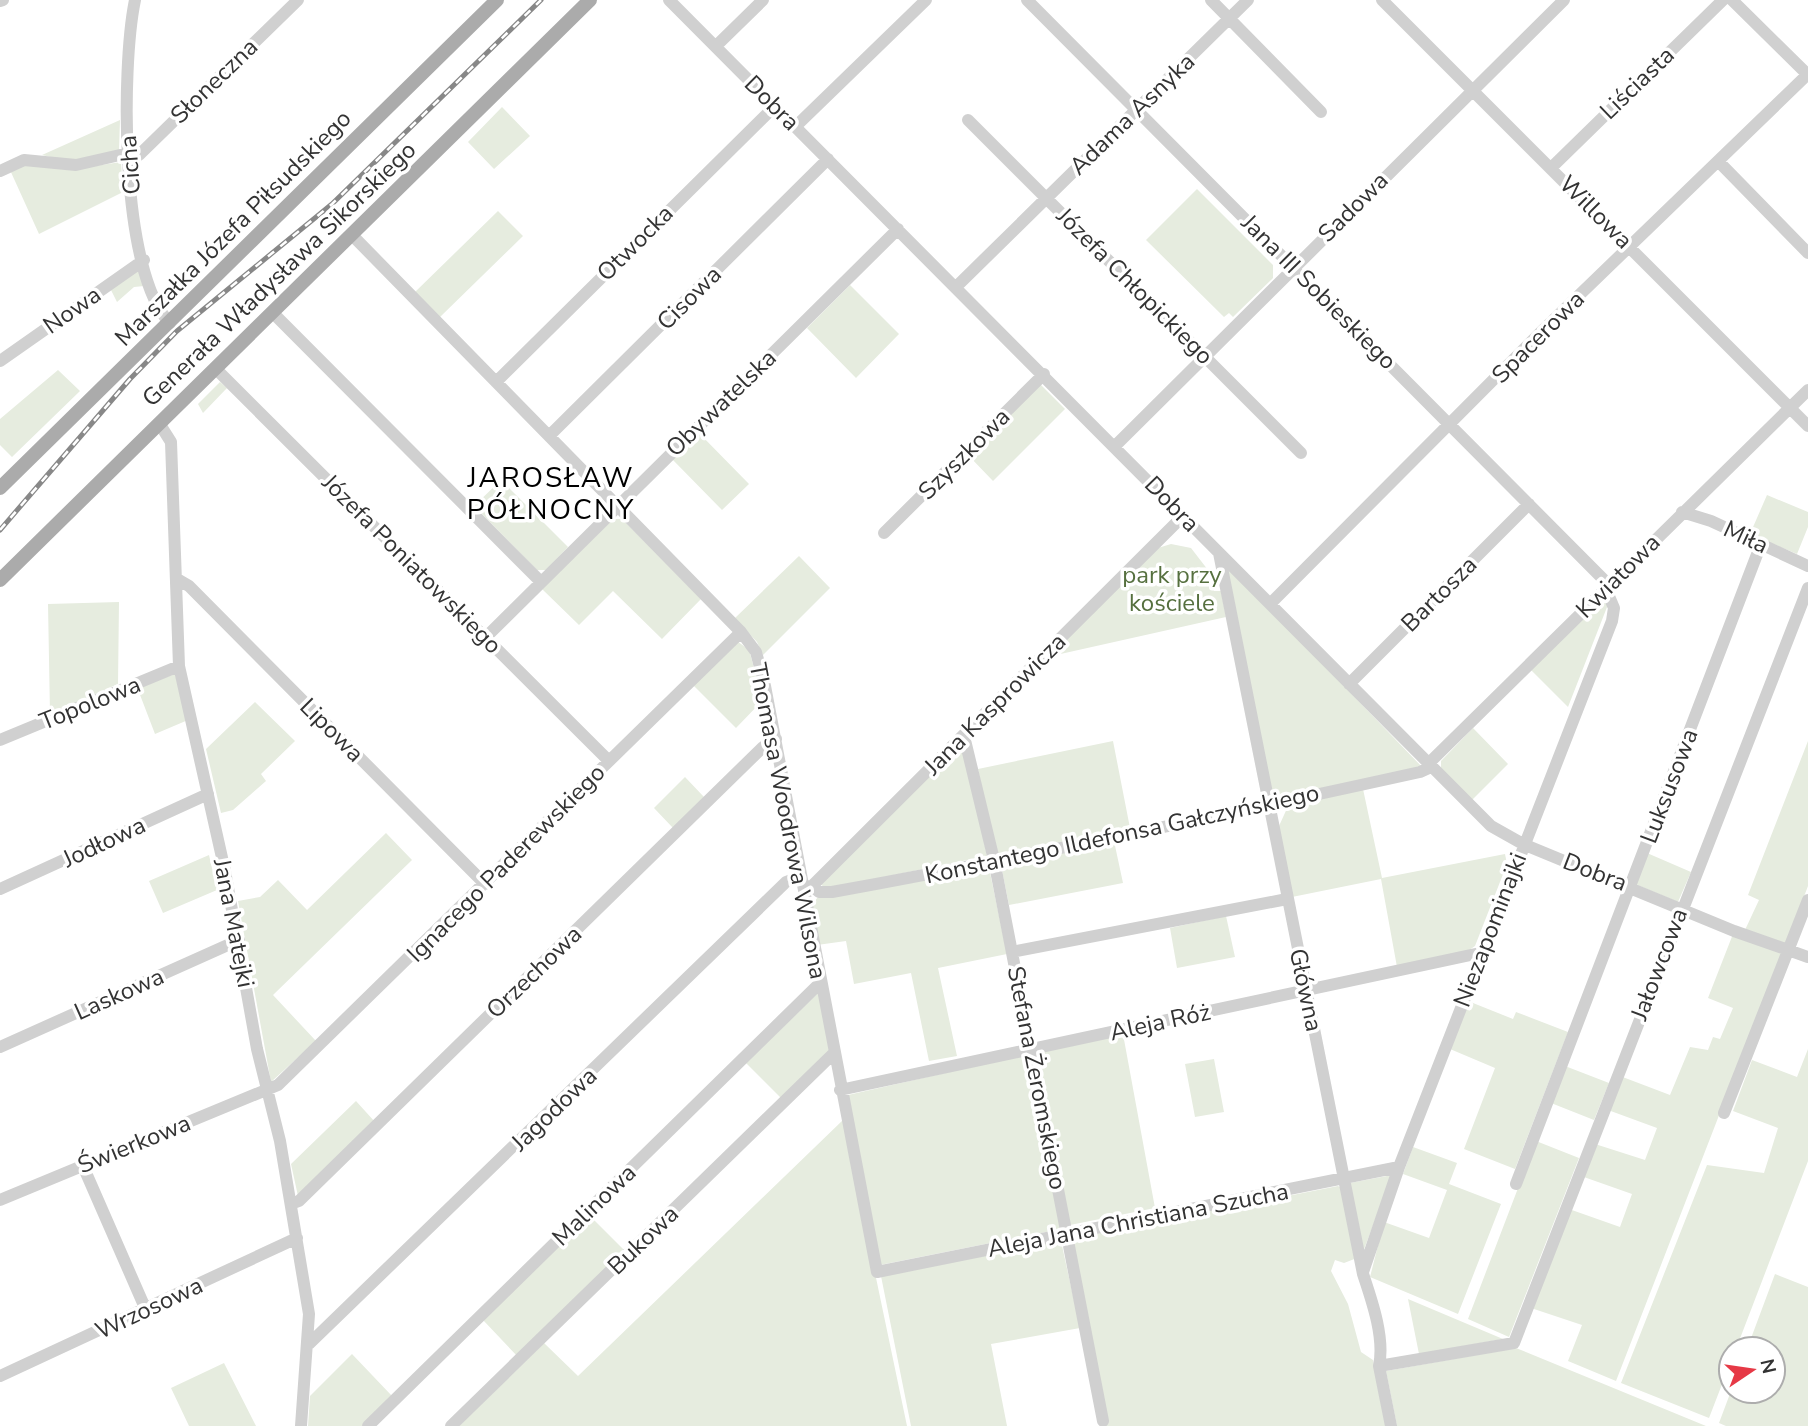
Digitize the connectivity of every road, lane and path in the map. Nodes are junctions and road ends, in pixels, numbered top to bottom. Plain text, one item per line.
1 (135, 0) edge
2 (298, 0) edge
3 (497, 0) edge
4 (590, 0) edge
5 (669, 0) edge
6 (763, 0) edge
7 (926, 0) edge
8 (1027, 0) edge
9 (1211, 0) edge
10 (1248, 0) edge
11 (1382, 0) edge
12 (1564, 0) edge
13 (1723, 0) edge
14 (1732, 0) edge
15 (1229, 19) junction
16 (716, 46) junction
17 (1808, 74) edge
18 (1472, 89) junction
19 (775, 106) junction
20 (1137, 110) junction
21 (1321, 113) dead end
22 (968, 120) dead end
23 (795, 127) junction
24 (128, 155) junction
25 (828, 159) junction
26 (1718, 161) junction
27 (1551, 168) junction
28 (0, 171) edge
29 (1045, 198) junction
30 (898, 229) junction
31 (351, 234) junction
32 (1631, 247) junction
33 (1808, 253) edge
34 (144, 260) junction
35 (1293, 267) junction
36 (956, 287) junction
37 (272, 312) junction
38 (170, 323) junction
39 (1204, 355) junction
40 (0, 361) edge
41 (215, 368) junction
42 (1044, 374) junction
43 (496, 382) junction
44 (1808, 390) edge
45 (1790, 407) junction
46 (159, 424) junction
47 (1451, 425) junction
48 (1808, 426) edge
49 (549, 436) junction
50 (1115, 446) junction
51 (1301, 453) dead end
52 (0, 488) edge
53 (1529, 504) junction
54 (617, 505) junction
55 (1682, 512) junction
56 (1184, 516) junction
57 (884, 533) dead end
58 (1761, 544) junction
59 (1219, 552) junction
60 (1808, 565) edge
61 (177, 579) junction
62 (0, 580) edge
63 (541, 582) junction
64 (1607, 587) junction
65 (1808, 587) edge
66 (1270, 604) junction
67 (741, 632) junction
68 (486, 637) junction
69 (179, 666) junction
70 (1349, 684) junction
71 (964, 736) junction
72 (776, 739) junction
73 (0, 740) edge
74 (609, 761) junction
75 (1430, 765) junction
76 (208, 794) junction
77 (1269, 805) junction
78 (1523, 844) junction
79 (994, 860) junction
80 (806, 883) junction
81 (485, 884) junction
82 (1631, 886) junction
83 (0, 889) edge
84 (1287, 899) junction
85 (1808, 900) edge
86 (1680, 908) junction
87 (239, 940) junction
88 (1789, 950) junction
89 (1012, 952) junction
90 (1480, 953) junction
91 (1808, 957) edge
92 (820, 983) junction
93 (1307, 991) junction
94 (0, 1047) edge
95 (1031, 1048) junction
96 (834, 1054) junction
97 (268, 1089) junction
98 (841, 1090) junction
99 (1724, 1112) dead end
100 (83, 1166) junction
101 (1399, 1167) junction
102 (1343, 1178) junction
103 (1516, 1184) dead end
104 (0, 1199) edge
105 (291, 1203) junction
106 (1067, 1235) junction
107 (297, 1238) junction
108 (877, 1272) joint
109 (1363, 1274) junction
110 (146, 1310) junction
111 (309, 1343) junction
112 (1379, 1366) junction
113 (0, 1376) edge
114 (1103, 1421) dead end
115 (301, 1426) edge
116 (368, 1426) edge
117 (451, 1426) edge
118 (1391, 1426) edge

1 - 24 street, Cicha
2 - 24 street, Słoneczna
3 - 38 main road, Marszałka Józefa Piłsudskiego
4 - 31 main road, Generała Władysława Sikorskiego
5 - 16 street, Dobra
6 - 16 street
7 - 23 street
8 - 20 street, Jana III Sobieskiego
9 - 15 street
10 - 15 street, Adama Asnyka
11 - 18 street, Willowa
12 - 18 street, Sadowa
13 - 27 street, Liściasta
14 - 17 street
15 - 20 street, Adama Asnyka
15 - 21 street
16 - 19 street, Dobra
17 - 26 street, Spacerowa
18 - 27 street, Willowa
18 - 35 street, Sadowa
19 - 23 street, Dobra
19 - 43 street, Otwocka
20 - 29 street, Adama Asnyka
20 - 35 street, Jana III Sobieskiego
22 - 29 street, Józefa Chłopickiego
23 - 25 street, Dobra
24 - 28 street
24 - 34 street, Cicha
25 - 30 street, Dobra
25 - 49 street, Cisowa
26 - 32 street, Spacerowa
26 - 33 street
27 - 32 street, Willowa
29 - 36 street, Adama Asnyka
29 - 39 street, Józefa Chłopickiego
30 - 36 street, Dobra
30 - 54 street, Obywatelska
31 - 37 main road, Generała Władysława Sikorskiego
31 - 43 street, Thomasa Woodrowa Wilsona
32 - 45 street, Willowa
32 - 47 street, Spacerowa
34 - 38 street, Cicha
34 - 40 street, Nowa
35 - 39 street, Sadowa
35 - 47 street, Jana III Sobieskiego
36 - 42 street, Dobra
37 - 41 main road, Generała Władysława Sikorskiego
37 - 63 street
38 - 52 main road, Marszałka Józefa Piłsudskiego
39 - 50 street, Sadowa
39 - 51 street, Józefa Chłopickiego
41 - 46 main road, Generała Władysława Sikorskiego
41 - 68 street, Józefa Poniatowskiego
42 - 50 street, Dobra
42 - 57 street, Szyszkowa
43 - 49 street, Thomasa Woodrowa Wilsona
44 - 45 street, Kwiatowa
45 - 48 street, Willowa
45 - 55 street, Kwiatowa
46 - 61 street, Jana Matejki
46 - 62 main road, Generała Władysława Sikorskiego
47 - 53 street, Jana III Sobieskiego
47 - 66 street, Spacerowa
49 - 54 street, Thomasa Woodrowa Wilsona
50 - 56 street, Dobra
53 - 64 street, Jana III Sobieskiego
53 - 70 street, Bartosza
54 - 63 street, Obywatelska
54 - 67 street, Thomasa Woodrowa Wilsona
55 - 58 street, Miła
55 - 64 street, Kwiatowa
56 - 59 street, Dobra
56 - 71 street, Jana Kasprowicza
58 - 60 street, Miła
58 - 82 street, Luksusowa
59 - 66 street, Dobra
59 - 77 street, Główna
61 - 69 street, Jana Matejki
61 - 81 street, Lipowa
63 - 68 street, Obywatelska
64 - 75 street, Kwiatowa
64 - 78 street, Niezapominajki
65 - 86 street, Jałowcowa
66 - 70 street, Dobra
67 - 72 street, Thomasa Woodrowa Wilsona
67 - 74 street, Ignacego Paderewskiego
68 - 74 street, Józefa Poniatowskiego
69 - 73 street, Topolowa
69 - 76 street, Jana Matejki
70 - 75 street, Dobra
71 - 79 street, Stefana Żeromskiego
71 - 80 street, Jana Kasprowicza
72 - 80 street, Thomasa Woodrowa Wilsona
72 - 105 street, Orzechowa
74 - 81 street, Ignacego Paderewskiego
75 - 77 street, Konstantego Ildefonsa Gałczyńskiego
75 - 78 street, Dobra
76 - 83 street, Jodłowa
76 - 87 street, Jana Matejki
77 - 79 street, Konstantego Ildefonsa Gałczyńskiego
77 - 84 street, Główna
78 - 82 street, Dobra
78 - 90 street, Niezapominajki
79 - 80 street, Konstantego Ildefonsa Gałczyńskiego
79 - 89 street, Stefana Żeromskiego
80 - 92 street, Thomasa Woodrowa Wilsona
80 - 111 street, Jagodowa
81 - 97 street, Ignacego Paderewskiego
82 - 86 street, Dobra
82 - 103 street, Luksusowa
84 - 89 street
84 - 93 street, Główna
85 - 88 street
86 - 88 street, Dobra
86 - 112 street, Jałowcowa
87 - 94 street, Laskowa
87 - 97 street, Jana Matejki
88 - 91 street, Dobra
88 - 99 street
89 - 95 street, Stefana Żeromskiego
90 - 93 street, Aleja Róż
90 - 101 street, Niezapominajki
92 - 96 street, Thomasa Woodrowa Wilsona
92 - 116 street, Malinowa
93 - 95 street, Aleja Róż
93 - 102 street, Główna
95 - 98 street, Aleja Róż
95 - 106 street, Stefana Żeromskiego
96 - 98 street, Thomasa Woodrowa Wilsona
96 - 117 street, Bukowa
97 - 100 street, Świerkowa
97 - 105 street, Jana Matejki
98 - 108 street, Thomasa Woodrowa Wilsona
100 - 104 street, Świerkowa
100 - 110 street
101 - 102 street, Aleja Jana Christiana Szucha
101 - 109 street, Niezapominajki
102 - 106 street, Aleja Jana Christiana Szucha
102 - 109 street, Główna
105 - 107 street, Jana Matejki
106 - 108 street, Aleja Jana Christiana Szucha
106 - 114 street, Stefana Żeromskiego
107 - 110 street, Wrzosowa
107 - 111 street, Jana Matejki
109 - 112 street, Główna
110 - 113 street, Wrzosowa
111 - 115 street, Jana Matejki
112 - 118 street, Główna

